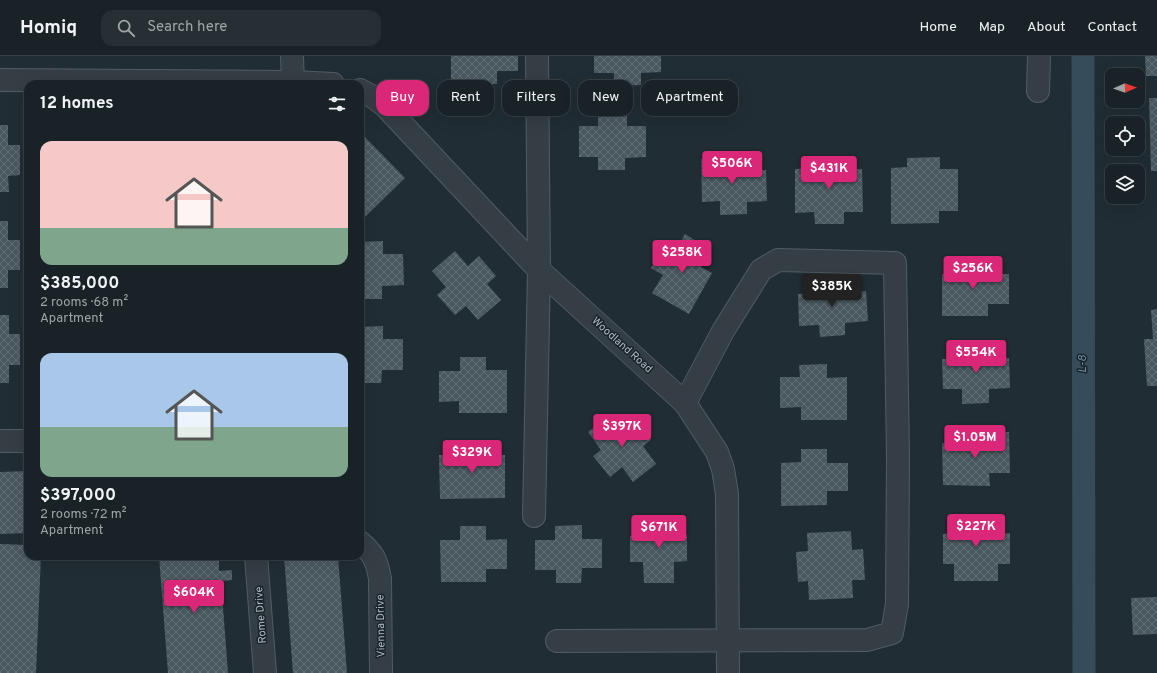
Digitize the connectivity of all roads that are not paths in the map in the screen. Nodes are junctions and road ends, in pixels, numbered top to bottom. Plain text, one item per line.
1 (292, 56) edge
2 (537, 56) edge
3 (1039, 56) edge
4 (0, 80) edge
5 (293, 80) edge
6 (24, 81) edge
7 (1038, 91) dead end
8 (364, 92) edge
9 (539, 270) junction
10 (685, 403) junction
11 (0, 441) edge
12 (24, 441) edge
13 (534, 516) dead end
14 (364, 546) edge
15 (256, 560) edge
16 (556, 641) dead end
17 (728, 642) junction
18 (265, 673) edge
19 (381, 673) edge
20 (728, 673) edge

1 - 5 street
2 - 9 street
3 - 7 street
4 - 6 street
8 - 9 street, Woodland Road
9 - 10 street, Woodland Road
9 - 13 street
10 - 17 street, Woodland Road
10 - 17 street
11 - 12 street
14 - 19 street, Vienna Drive
15 - 18 street, Rome Drive
16 - 17 street
17 - 20 street, Woodland Road

